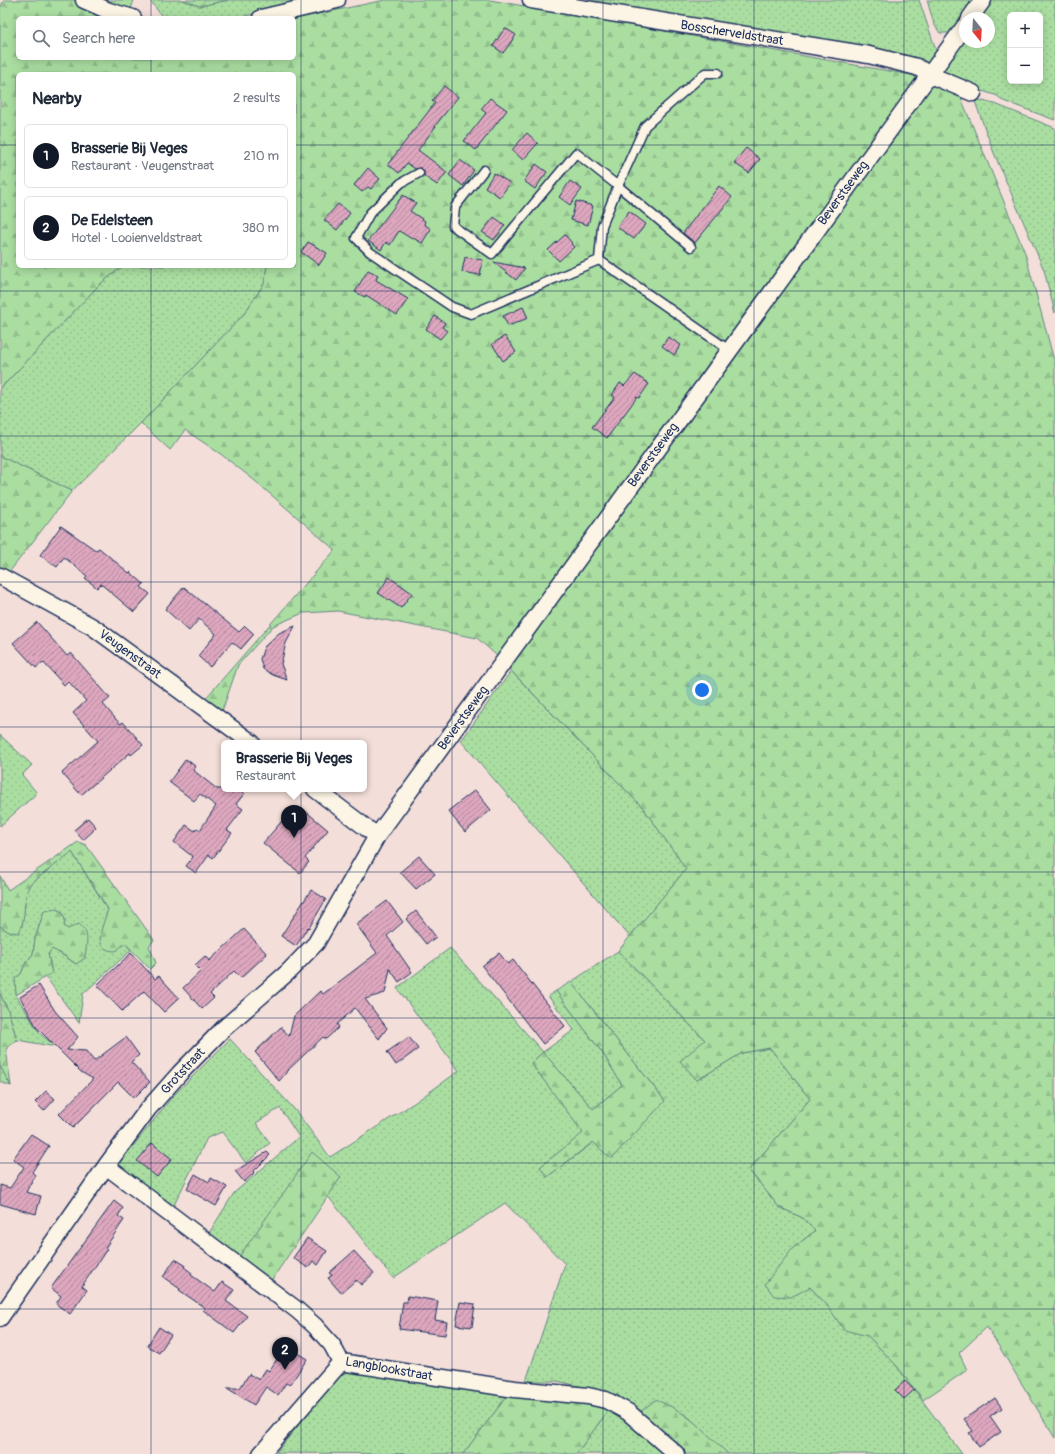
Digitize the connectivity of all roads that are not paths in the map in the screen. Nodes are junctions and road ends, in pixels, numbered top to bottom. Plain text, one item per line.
1 (84, 0) edge
2 (337, 0) edge
3 (531, 0) edge
4 (983, 0) edge
5 (974, 12) edge
6 (126, 16) edge
7 (270, 16) edge
8 (959, 34) edge
9 (718, 73) dead end
10 (930, 75) junction
11 (973, 93) dead end
12 (484, 170) dead end
13 (419, 173) dead end
14 (618, 186) junction
15 (691, 247) dead end
16 (599, 260) junction
17 (729, 350) junction
18 (0, 576) edge
19 (248, 740) edge
20 (319, 792) edge
21 (377, 836) junction
22 (106, 1166) junction
23 (0, 1318) edge
24 (341, 1362) junction
25 (261, 1454) edge
26 (676, 1454) edge

1 - 6 street
2 - 7 street
3 - 10 street, Bosscherveldstraat
4 - 5 street
8 - 10 street, Beverstseweg
9 - 14 lane
10 - 11 street, Bosscherveldstraat
10 - 17 street, Beverstseweg
12 - 14 lane
13 - 16 lane
14 - 15 lane
14 - 16 lane
16 - 17 lane
17 - 21 street, Beverstseweg
18 - 19 street, Veugenstraat
20 - 21 street
21 - 22 street, Grotstraat
22 - 23 street, Grotstraat
22 - 24 street, Langblookstraat
24 - 25 street
24 - 26 street, Langblookstraat

